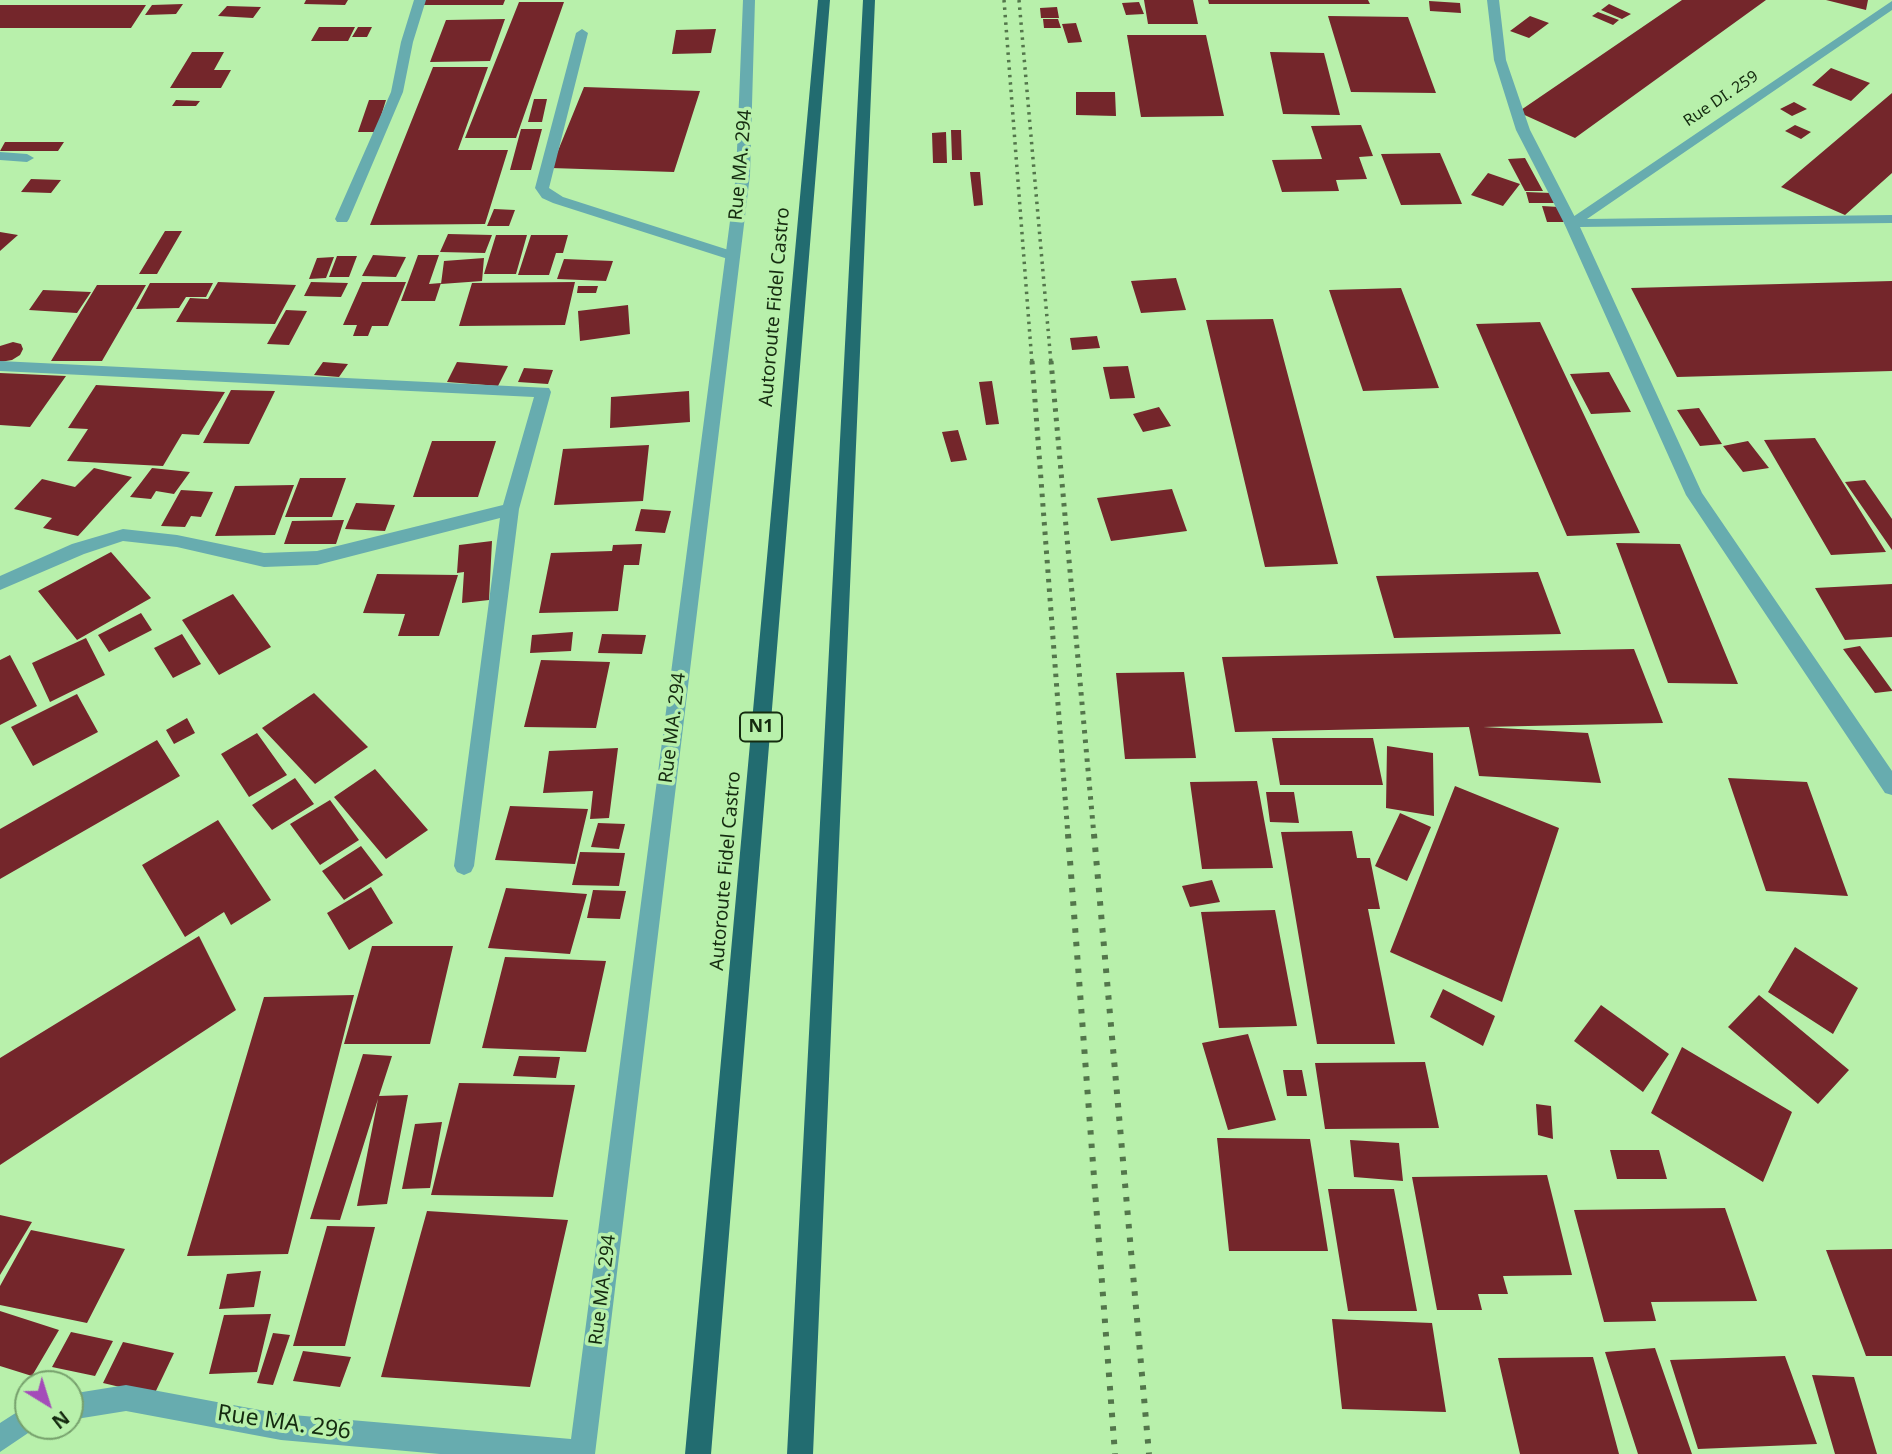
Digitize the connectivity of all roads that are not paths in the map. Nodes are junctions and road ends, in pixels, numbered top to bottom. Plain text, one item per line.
1 (420, 0) edge
2 (749, 0) edge
3 (824, 0) edge
4 (869, 0) edge
5 (1493, 0) edge
6 (1892, 5) edge
7 (582, 33) dead end
8 (0, 156) edge
9 (27, 158) dead end
10 (342, 219) dead end
11 (1892, 219) edge
12 (1571, 223) junction
13 (733, 256) junction
14 (0, 366) edge
15 (510, 509) junction
16 (0, 583) edge
17 (1892, 787) edge
18 (464, 866) dead end
19 (84, 1405) edge
20 (582, 1454) edge
21 (698, 1454) edge
22 (800, 1454) edge

1 - 10 street
2 - 13 street, Rue MA. 294
3 - 21 highway, Autoroute Fidel Castro / N1
4 - 22 highway
5 - 12 street
6 - 12 street, Rue DI. 259
7 - 13 street
8 - 9 street
11 - 12 street
12 - 17 street
13 - 20 street, Rue MA. 294
14 - 15 street
15 - 16 street
15 - 18 street
19 - 20 street, Rue MA. 296

